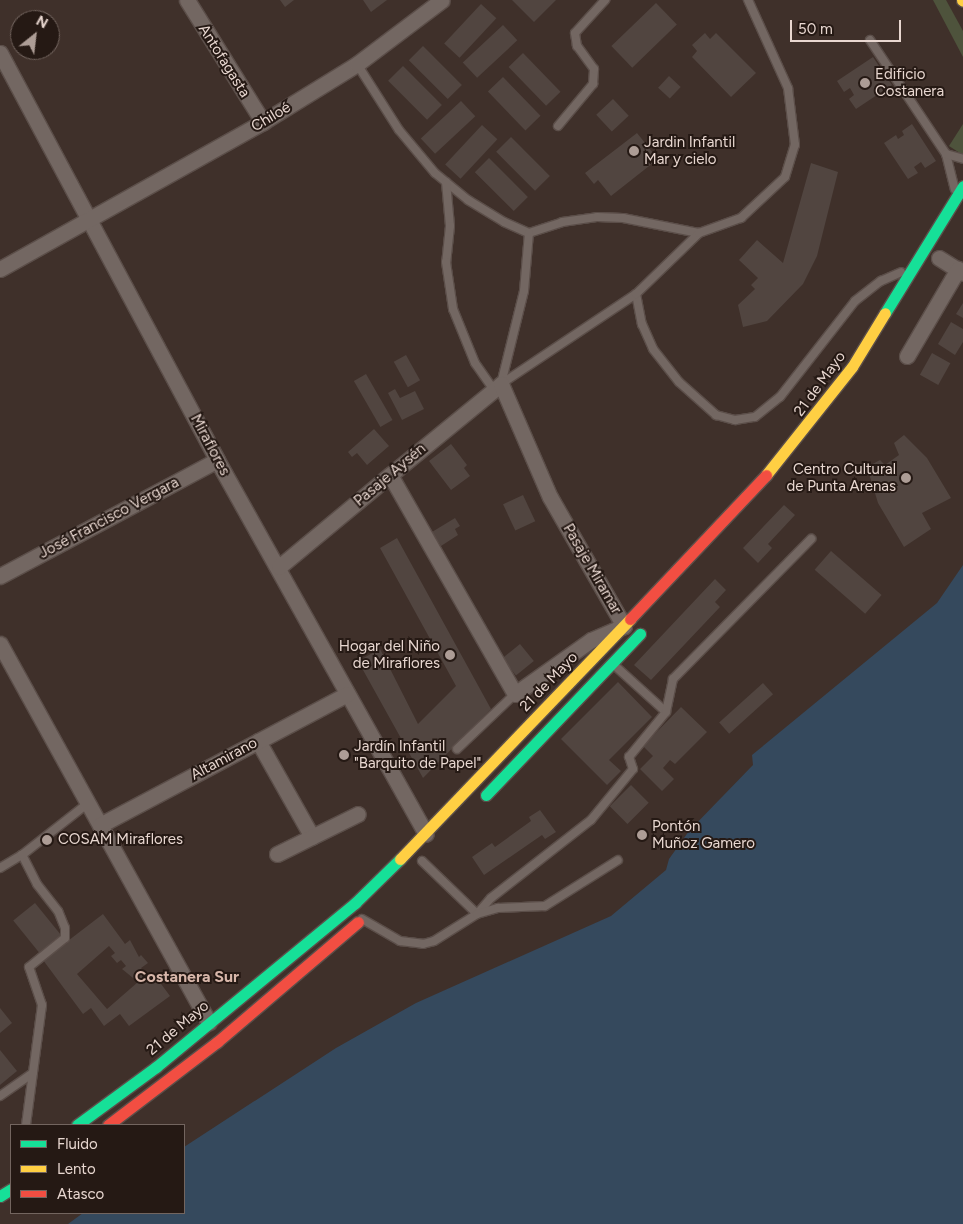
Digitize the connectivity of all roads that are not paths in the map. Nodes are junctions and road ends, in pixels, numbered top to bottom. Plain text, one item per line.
1 (187, 0) edge
2 (442, 0) edge
3 (605, 0) edge
4 (748, 0) edge
5 (870, 40) dead end
6 (0, 53) edge
7 (356, 64) junction
8 (263, 122) junction
9 (558, 126) dead end
10 (946, 154) junction
11 (963, 159) edge
12 (446, 182) junction
13 (963, 186) edge
14 (957, 197) junction
15 (92, 220) junction
16 (529, 233) junction
17 (699, 234) junction
18 (942, 254) joint
19 (916, 264) junction
20 (0, 269) edge
21 (960, 271) edge
22 (930, 272) dead end
23 (636, 294) junction
24 (907, 356) dead end
25 (498, 387) junction
26 (217, 460) junction
27 (390, 475) junction
28 (811, 539) dead end
29 (279, 567) junction
30 (0, 576) edge
31 (649, 624) dead end
32 (624, 626) junction
33 (0, 644) edge
34 (612, 664) junction
35 (347, 694) junction
36 (515, 694) junction
37 (666, 712) junction
38 (258, 741) junction
39 (457, 749) dead end
40 (88, 803) junction
41 (476, 804) dead end
42 (358, 814) dead end
43 (100, 825) junction
44 (426, 834) junction
45 (312, 837) junction
46 (277, 854) dead end
47 (22, 855) junction
48 (618, 860) dead end
49 (422, 861) dead end
50 (0, 868) edge
51 (477, 914) junction
52 (365, 915) joint
53 (208, 1022) junction
54 (33, 1073) junction
55 (0, 1096) edge
56 (26, 1124) edge
57 (78, 1124) edge
58 (109, 1124) edge

1 - 8 street, Antofagasta
2 - 7 street, Chiloé
3 - 9 lane
4 - 17 lane
5 - 10 lane
6 - 15 street, Miraflores
7 - 8 street, Chiloé
7 - 12 lane
8 - 15 street, Chiloé
10 - 11 lane
10 - 14 lane
12 - 16 lane
12 - 25 lane
13 - 14 main road, 21 de Mayo
14 - 19 main road, 21 de Mayo
15 - 20 street, Chiloé
15 - 26 street, Miraflores
16 - 17 lane
16 - 25 lane
17 - 23 lane
18 - 21 street
18 - 22 main road
19 - 23 lane
19 - 32 main road, 21 de Mayo
21 - 24 street
23 - 25 lane
25 - 27 street, Pasaje Aysén
25 - 32 street, Pasaje Miramar
26 - 29 street, Miraflores
26 - 30 street, José Francisco Vergara
27 - 29 street, Pasaje Aysén
27 - 36 street
28 - 37 lane
29 - 35 street, Miraflores
31 - 34 main road
32 - 36 street, Pasaje Miramar
32 - 44 main road, 21 de Mayo
33 - 40 street
34 - 37 lane
34 - 41 main road
35 - 38 street, Altamirano
35 - 44 street, Miraflores
36 - 39 lane
37 - 51 lane
38 - 43 street, Altamirano
38 - 45 street
40 - 43 street
40 - 47 lane
42 - 45 street
43 - 53 street
44 - 53 main road, 21 de Mayo
45 - 46 street
47 - 50 lane
47 - 54 lane
48 - 51 lane
49 - 51 lane
51 - 52 lane
52 - 58 main road
53 - 57 main road, 21 de Mayo
54 - 55 lane
54 - 56 lane

